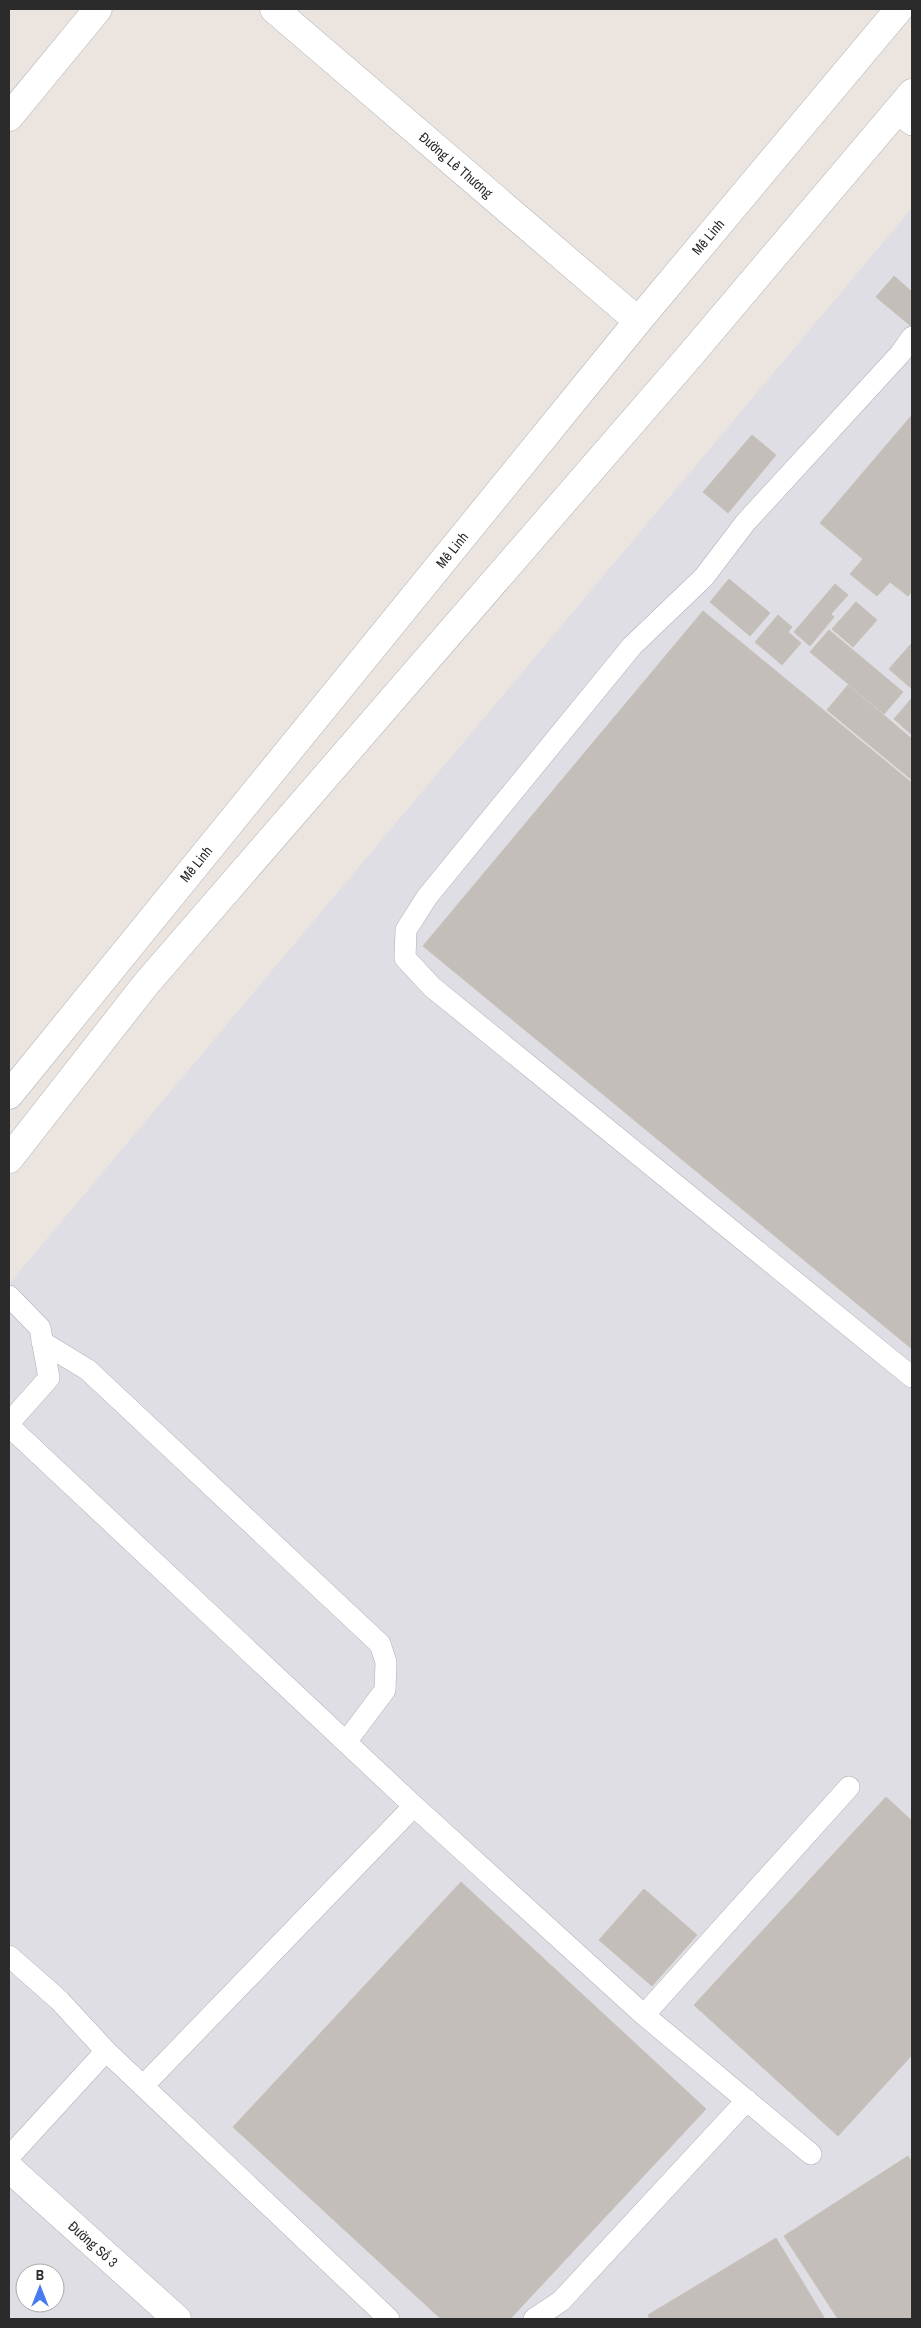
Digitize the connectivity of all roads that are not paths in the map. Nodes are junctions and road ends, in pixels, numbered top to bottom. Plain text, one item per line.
1 (98, 9) edge
2 (274, 9) edge
3 (899, 9) edge
4 (907, 111) edge
5 (9, 118) edge
6 (638, 321) junction
7 (912, 337) edge
8 (9, 1095) edge
9 (9, 1159) edge
10 (9, 1296) edge
11 (42, 1342) junction
12 (912, 1377) edge
13 (9, 1424) edge
14 (346, 1742) junction
15 (849, 1787) dead end
16 (414, 1806) junction
17 (9, 1956) edge
18 (644, 2015) junction
19 (106, 2051) junction
20 (143, 2086) junction
21 (747, 2100) junction
22 (811, 2154) dead end
23 (9, 2157) edge
24 (9, 2168) edge
25 (177, 2319) edge
26 (389, 2319) edge
27 (534, 2319) edge

1 - 5 main road
2 - 6 main road, Đường Lê Thương
3 - 6 main road, Mê Linh
4 - 9 main road
6 - 8 main road, Mê Linh
7 - 12 lane
10 - 11 lane
11 - 13 lane
11 - 14 lane
13 - 14 lane
14 - 16 lane
15 - 18 lane
16 - 18 lane
16 - 20 lane
17 - 19 lane
18 - 21 lane
19 - 20 lane
19 - 23 lane
20 - 26 lane
21 - 22 lane
21 - 27 lane
24 - 25 main road, Đường Số 3

